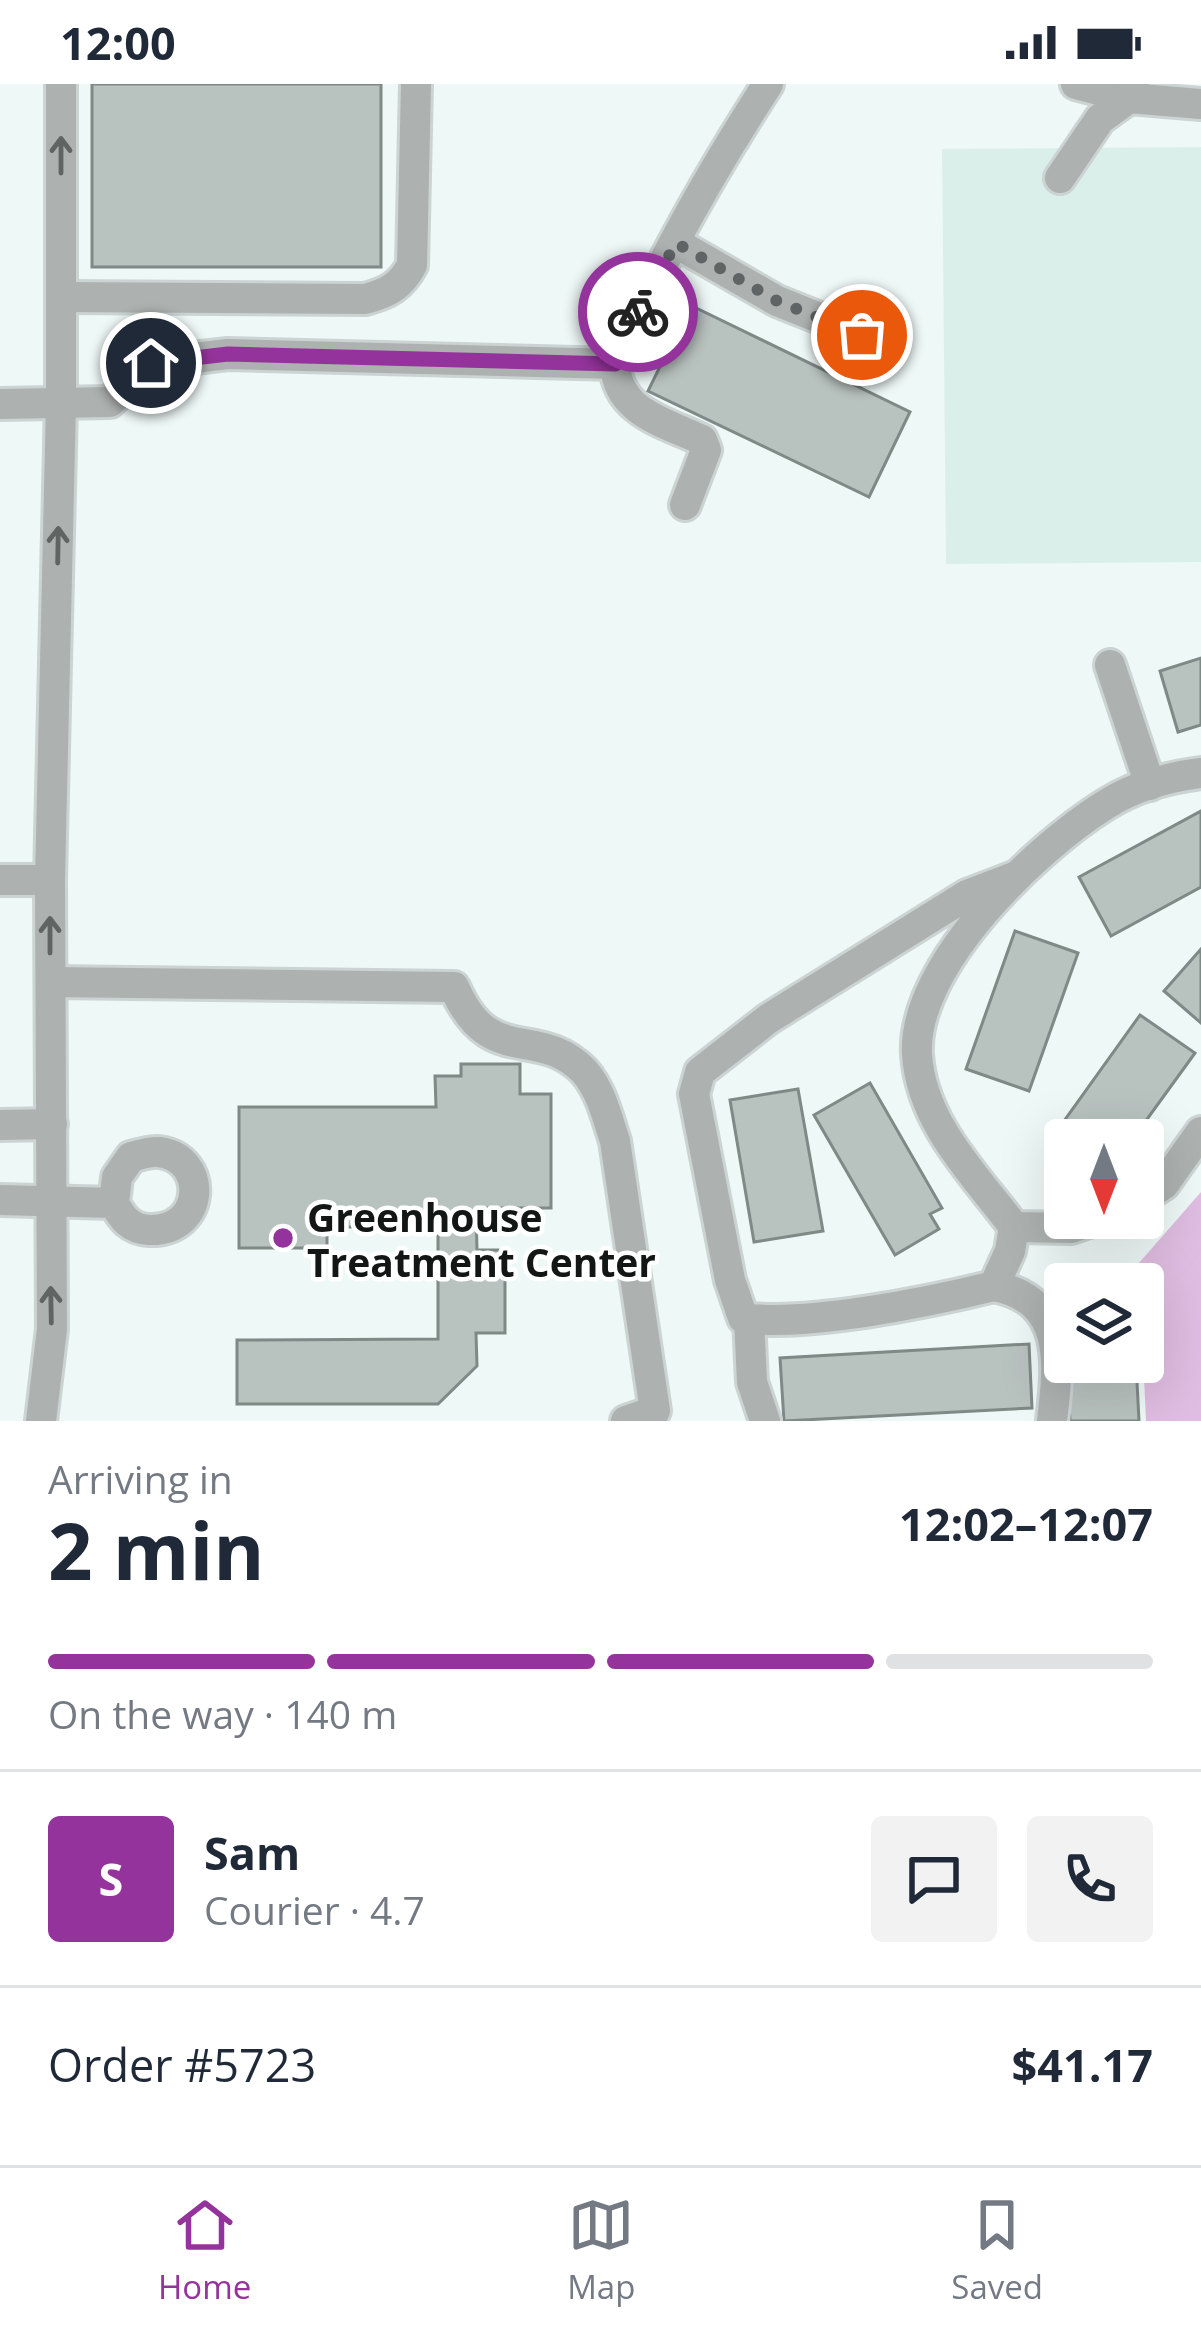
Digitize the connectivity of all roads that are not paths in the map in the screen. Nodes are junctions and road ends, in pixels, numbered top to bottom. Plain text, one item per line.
1 (61, 84) edge
2 (416, 84) edge
3 (769, 84) edge
4 (1076, 84) edge
5 (1131, 91) edge
6 (1201, 104) edge
7 (1060, 178) dead end
8 (676, 243) junction
9 (61, 297) junction
10 (862, 335) dead end
11 (615, 364) junction
12 (61, 403) junction
13 (0, 404) edge
14 (686, 505) dead end
15 (1109, 665) dead end
16 (1201, 773) edge
17 (1150, 785) junction
18 (1014, 877) junction
19 (0, 880) edge
20 (50, 880) junction
21 (51, 982) junction
22 (52, 1124) junction
23 (0, 1125) edge
24 (1201, 1132) edge
25 (1164, 1184) edge
26 (0, 1200) edge
27 (50, 1201) junction
28 (114, 1202) dead end
29 (1014, 1227) junction
30 (1044, 1228) edge
31 (994, 1286) junction
32 (749, 1319) junction
33 (41, 1421) edge
34 (626, 1421) edge
35 (765, 1421) edge
36 (1052, 1421) edge

9 -> 1 street
2 - 9 street
3 - 8 street
4 - 5 street
5 - 6 street
5 - 7 street
8 - 10 street
8 - 11 street
9 - 12 street
11 - 12 street
11 - 14 street
12 - 13 street
20 -> 12 street
15 - 17 street
16 - 17 street
17 - 18 street
18 - 29 street
18 - 32 street
19 - 20 street
21 -> 20 street
21 - 22 street
21 - 34 street
22 - 23 street
22 - 27 street
24 - 25 street
26 - 27 street
27 - 28 street
33 -> 27 street
29 - 30 street
29 - 31 street
31 - 32 street
31 - 36 street
32 - 35 street

